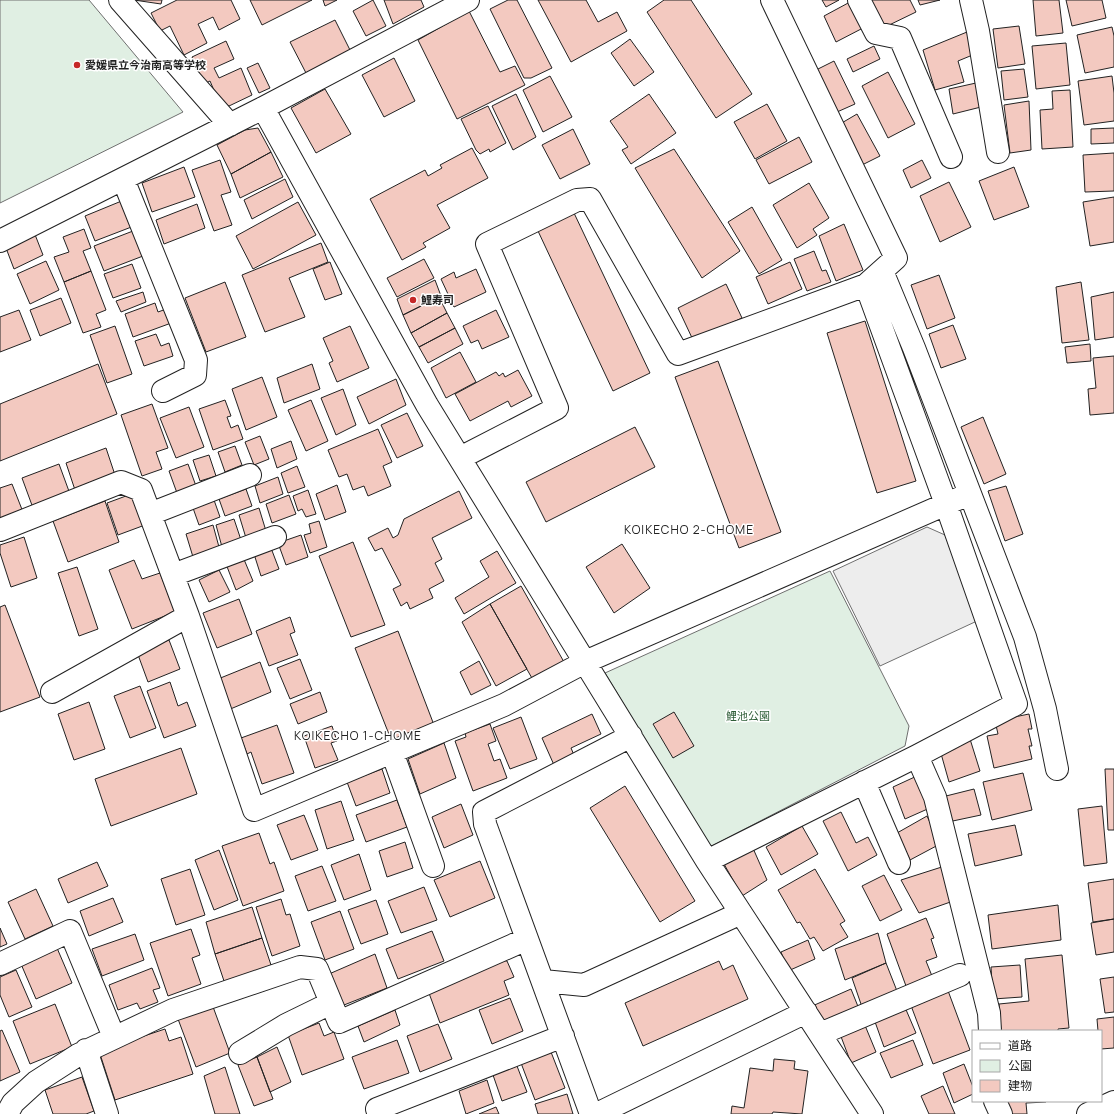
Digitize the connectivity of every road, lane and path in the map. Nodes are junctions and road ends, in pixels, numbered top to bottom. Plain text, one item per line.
1 (120, 0) edge
2 (468, 0) edge
3 (772, 0) edge
4 (859, 0) edge
5 (971, 0) edge
6 (263, 108) junction
7 (230, 125) junction
8 (998, 152) dead end
9 (951, 157) dead end
10 (123, 179) junction
11 (0, 241) edge
12 (882, 271) junction
13 (866, 285) junction
14 (163, 391) dead end
15 (460, 458) junction
16 (250, 475) dead end
17 (969, 494) junction
18 (946, 504) junction
19 (150, 514) junction
20 (0, 530) edge
21 (275, 536) dead end
22 (173, 575) junction
23 (188, 616) junction
24 (585, 662) junction
25 (52, 692) dead end
26 (630, 736) junction
27 (392, 752) junction
28 (917, 756) junction
29 (1057, 769) dead end
30 (864, 782) junction
31 (707, 861) junction
32 (899, 864) dead end
33 (434, 866) dead end
34 (741, 913) junction
35 (527, 939) junction
36 (0, 964) edge
37 (960, 975) dead end
38 (543, 981) junction
39 (331, 1003) junction
40 (806, 1012) junction
41 (990, 1030) edge
42 (820, 1034) junction
43 (563, 1036) junction
44 (114, 1037) junction
45 (86, 1050) junction
46 (240, 1053) dead end
47 (995, 1102) edge
48 (1114, 1102) edge
49 (377, 1109) dead end
50 (7, 1114) edge
51 (107, 1114) edge
52 (591, 1114) edge
53 (597, 1114) edge
54 (872, 1114) edge
55 (1000, 1114) edge
56 (1088, 1114) edge

1 - 7 street
2 - 6 street
3 - 12 street
4 - 9 street
5 - 8 street
6 - 7 street
6 - 15 street
7 - 10 street
10 - 11 street
10 - 14 street
12 - 13 street
12 - 17 street
13 - 15 street
13 - 18 street
15 - 24 street
16 - 19 street
17 - 18 street
17 - 29 street
18 - 24 street
18 - 28 street
19 - 20 street
19 - 22 street
21 - 22 street
22 - 23 street
23 - 25 street
23 - 27 street
24 - 26 street
24 - 27 street
26 - 31 street
26 - 35 street
27 - 33 street
28 - 30 street
28 - 41 street
30 - 31 street
30 - 32 street
31 - 34 street
34 - 38 street
34 - 40 street
35 - 38 street
35 - 39 street
36 - 44 street
37 - 42 street
38 - 43 street
39 - 44 street
39 - 46 street
40 - 42 street
40 - 53 street
42 - 54 street
43 - 49 street
43 - 52 street
44 - 45 street
45 - 50 street
45 - 51 street
47 - 55 street
48 - 56 street

